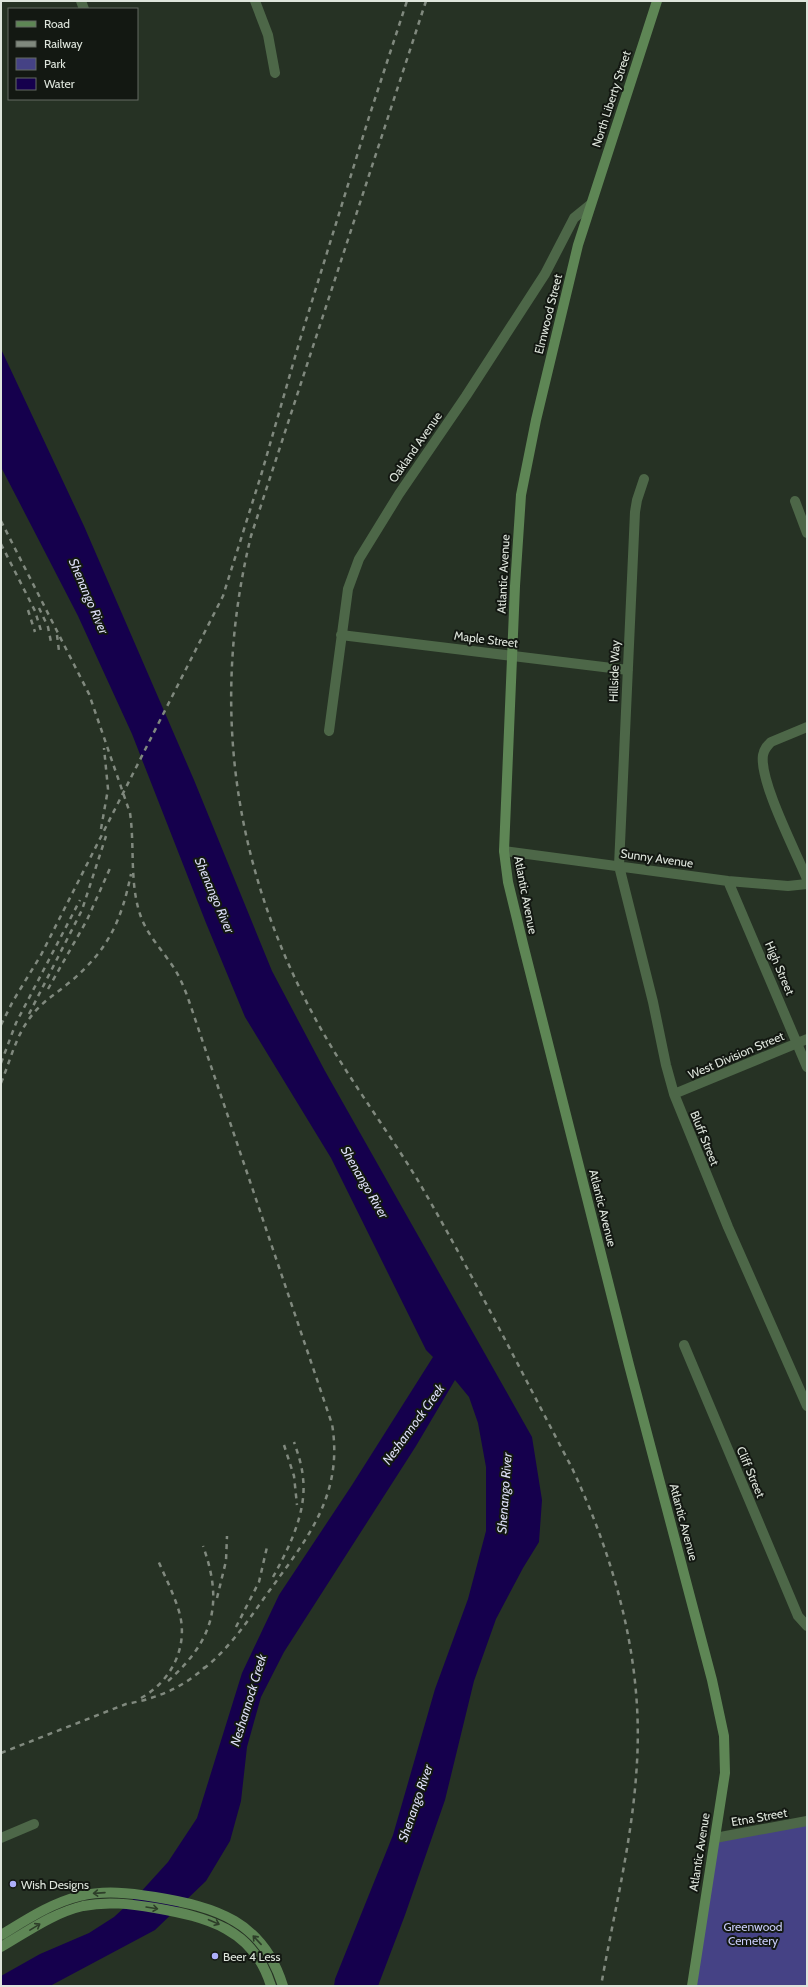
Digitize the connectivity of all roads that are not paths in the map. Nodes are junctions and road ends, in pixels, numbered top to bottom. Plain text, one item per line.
1 (255, 1) edge
2 (657, 1) edge
3 (275, 73) dead end
4 (590, 205) junction
5 (534, 430) joint
6 (644, 480) dead end
7 (796, 501) dead end
8 (807, 532) edge
9 (341, 634) junction
10 (513, 656) junction
11 (628, 670) junction
12 (807, 727) edge
13 (329, 731) dead end
14 (504, 851) junction
15 (619, 866) junction
16 (807, 879) edge
17 (728, 881) junction
18 (807, 884) edge
19 (802, 1041) edge
20 (807, 1067) edge
21 (674, 1094) junction
22 (684, 1345) dead end
23 (804, 1393) edge
24 (807, 1406) edge
25 (807, 1626) edge
26 (807, 1822) edge
27 (34, 1824) dead end
28 (1, 1838) edge
29 (715, 1838) junction
30 (1, 1935) edge
31 (1, 1947) edge
32 (271, 1986) edge
33 (283, 1986) edge
34 (692, 1986) edge

1 - 3 street
2 - 4 street, North Liberty Street
4 - 5 street, Elmwood Street
4 - 9 street, Oakland Avenue
5 - 10 street, Atlantic Avenue
6 - 11 street, Hillside Way
7 - 8 street
9 - 10 street, Maple Street
9 - 13 street, Oakland Avenue
10 - 11 street, Maple Street
10 - 14 street, Atlantic Avenue
11 - 15 street, Hillside Way
12 - 16 street
14 - 15 street, Sunny Avenue
14 - 29 street, Atlantic Avenue
15 - 17 street, Sunny Avenue
15 - 21 street, Bluff Street
17 - 18 street, Sunny Avenue
17 - 19 street, High Street
19 - 20 street, High Street
19 - 21 street, West Division Street
21 - 23 street, Bluff Street
22 - 25 street, Cliff Street
23 - 24 street, Bluff Street
26 - 29 street, Etna Street
27 - 28 street
29 - 34 street, Atlantic Avenue
33 -> 30 street
31 -> 32 street

